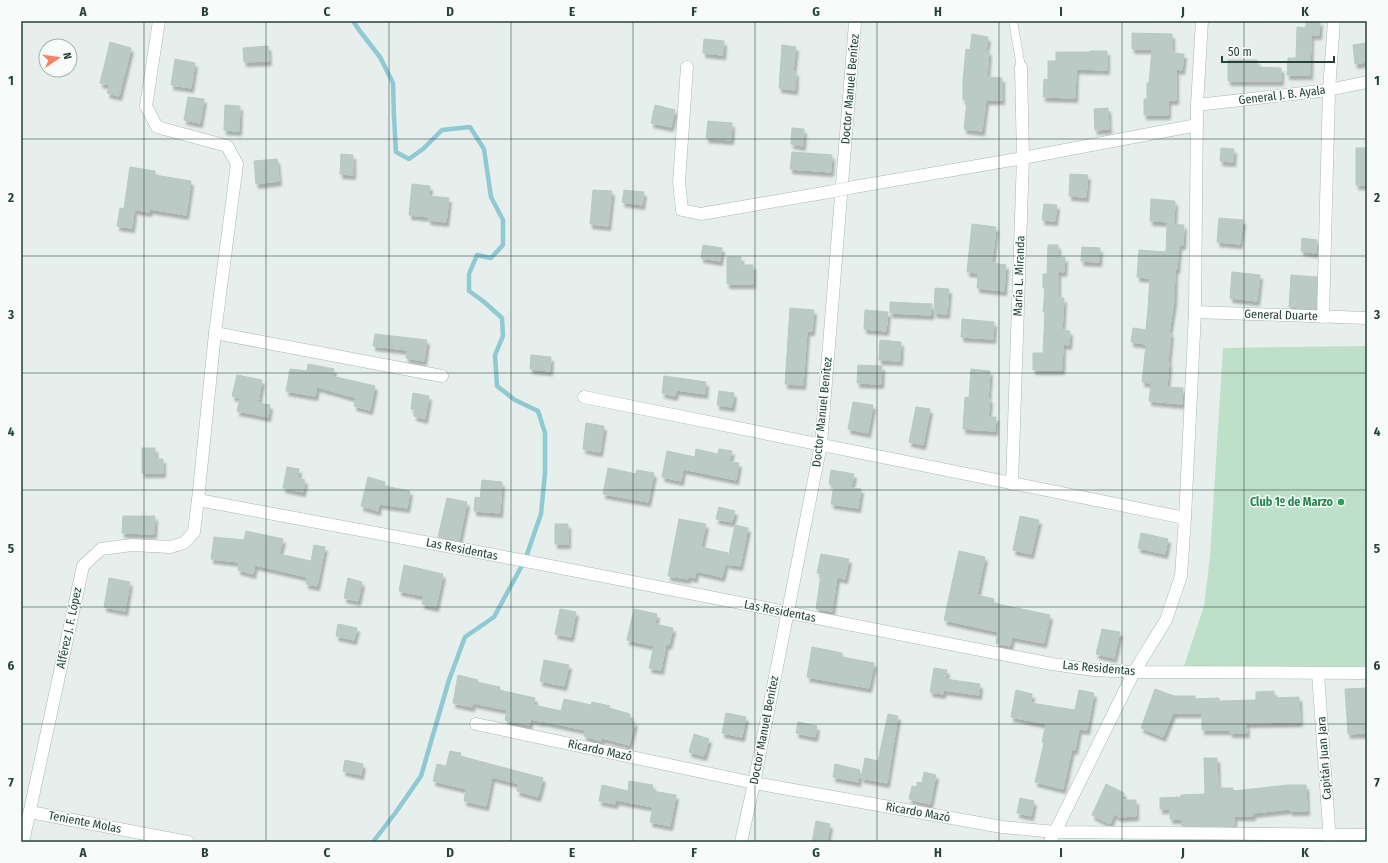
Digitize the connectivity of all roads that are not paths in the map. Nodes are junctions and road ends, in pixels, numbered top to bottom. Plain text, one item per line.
1 (159, 21) edge
2 (1013, 21) edge
3 (1202, 21) edge
4 (1334, 21) edge
5 (855, 23) dead end
6 (687, 67) dead end
7 (1021, 68) joint
8 (1367, 82) edge
9 (1330, 90) junction
10 (1197, 105) junction
11 (1197, 125) junction
12 (1023, 158) junction
13 (1195, 312) junction
14 (1323, 317) junction
15 (1367, 318) edge
16 (215, 333) junction
17 (442, 376) dead end
18 (584, 397) dead end
19 (821, 444) junction
20 (1012, 484) junction
21 (198, 500) junction
22 (1185, 518) junction
23 (788, 612) junction
24 (1134, 672) junction
25 (1318, 673) junction
26 (1367, 673) edge
27 (476, 724) dead end
28 (754, 783) junction
29 (30, 812) junction
30 (1367, 835) edge
31 (1052, 837) edge
32 (1329, 839) edge
33 (23, 842) edge
34 (188, 842) edge
35 (741, 842) edge

1 - 16 street, Alférez J. F. López
2 - 7 lane
3 - 10 street
4 - 9 street
5 - 19 street, Doctor Manuel Benítez
6 - 12 street, bridge
7 - 12 street, María L. Miranda
8 - 9 street, General J. B. Ayala
9 - 10 street, General J. B. Ayala
9 - 14 street
10 - 11 street
11 - 12 street
11 - 13 street
12 - 20 street, María L. Miranda
13 - 14 street, General Duarte
13 - 22 street
14 - 15 street, General Duarte
16 - 17 street
16 - 21 street, Alférez J. F. López
18 - 19 street
19 - 20 street
19 - 23 street, Doctor Manuel Benítez
20 - 22 street
21 - 23 street, Las Residentas
21 - 29 street, Alférez J. F. López
22 - 24 street
23 - 24 street, Las Residentas
23 - 28 street, Doctor Manuel Benítez
24 - 25 street, Las Residentas
24 - 31 street
25 - 26 street, Las Residentas
25 - 32 street, Capitán Juan Jara
27 - 28 street, Ricardo Mazó
28 - 31 street, Ricardo Mazó
28 - 35 street, Doctor Manuel Benítez
29 - 33 street, Alférez J. F. López
29 - 34 street, Teniente Molas
30 - 32 street, Ricardo Mazó
31 - 32 street, Ricardo Mazó

